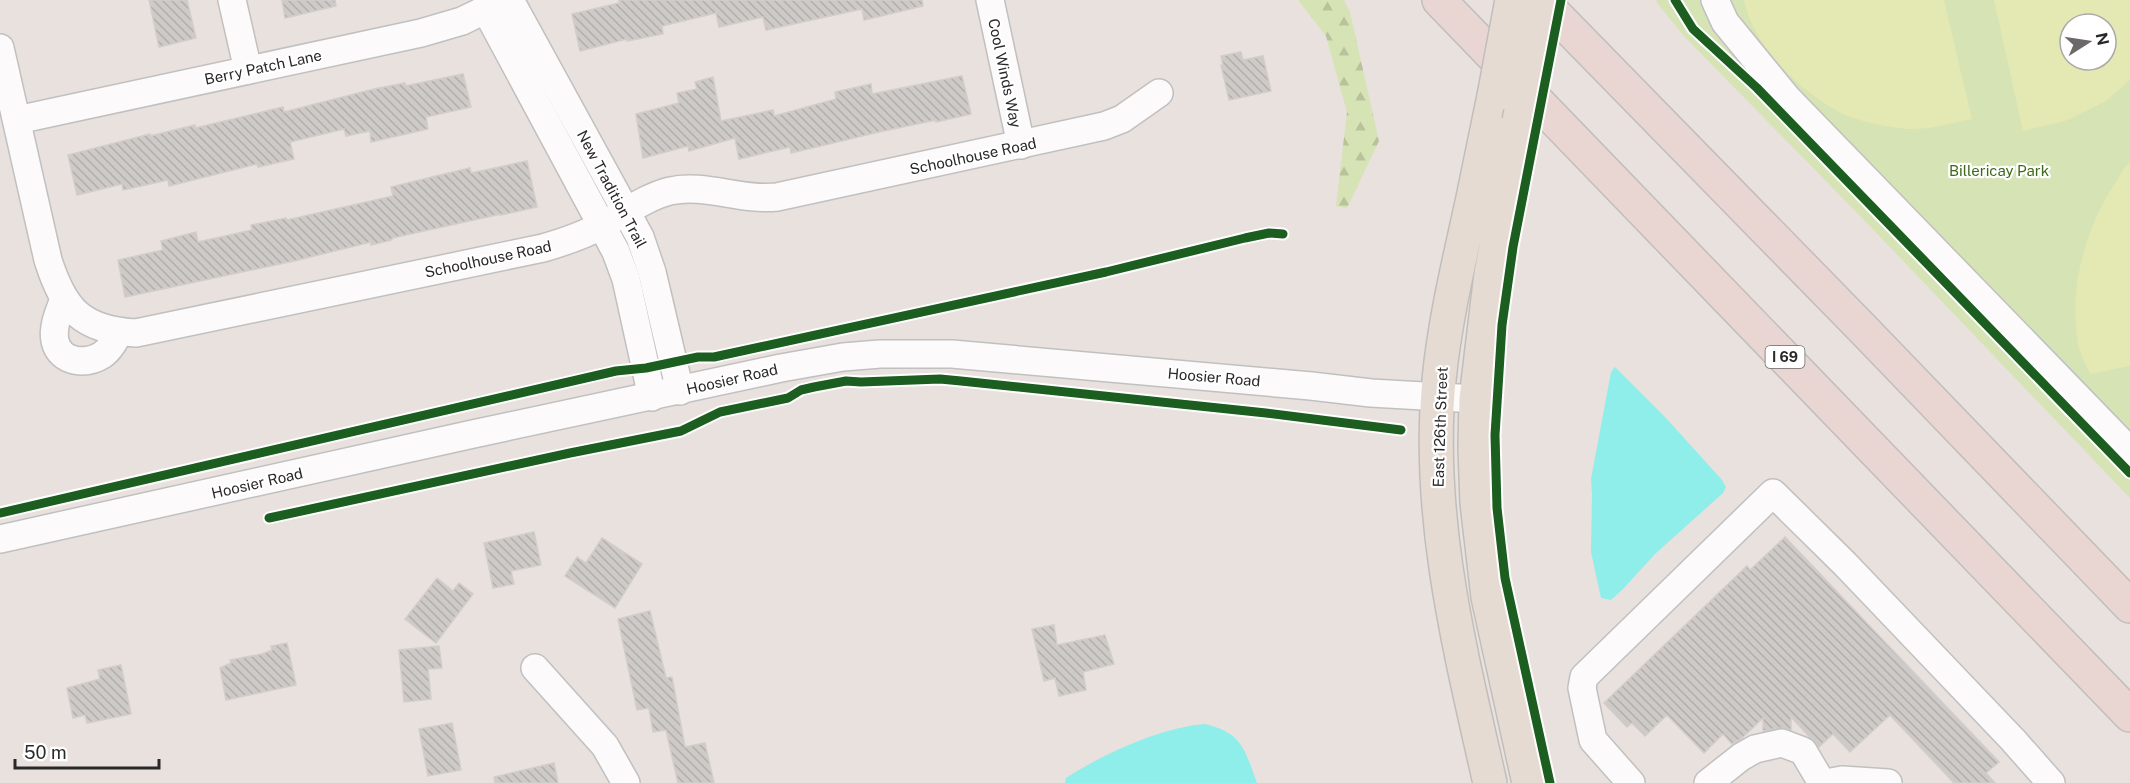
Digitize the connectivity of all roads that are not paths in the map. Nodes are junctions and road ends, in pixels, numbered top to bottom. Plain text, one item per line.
1 (232, 0) edge
2 (990, 0) edge
3 (1439, 0) edge
4 (1512, 0) edge
5 (1542, 0) edge
6 (1715, 0) edge
7 (500, 3) edge
8 (0, 48) edge
9 (248, 70) junction
10 (1159, 93) dead end
11 (17, 120) junction
12 (1021, 145) junction
13 (626, 211) junction
14 (603, 225) junction
15 (64, 299) junction
16 (119, 332) junction
17 (680, 391) junction
18 (652, 397) junction
19 (1438, 398) junction
20 (1476, 399) junction
21 (2130, 451) edge
22 (0, 539) edge
23 (2130, 606) edge
24 (535, 668) dead end
25 (2130, 715) edge
26 (626, 783) edge
27 (1490, 783) edge
28 (1528, 783) edge
29 (1631, 783) edge
30 (1708, 783) edge
31 (1824, 783) edge
32 (1888, 783) edge
33 (2051, 783) edge

1 - 9 street
2 - 12 street, Cool Winds Way
3 - 25 highway, I 69
4 - 19 main road, East 126th Street, bridge
5 - 20 main road, bridge
5 - 23 highway
6 - 21 street
7 - 9 street, Berry Patch Lane
7 - 13 street, New Tradition Trail
7 - 14 street, New Tradition Trail
8 - 11 street, Schoolhouse Road
9 - 11 street, Berry Patch Lane
10 - 12 street, Schoolhouse Road
11 - 15 street, Schoolhouse Road
12 - 13 street, Schoolhouse Road
13 - 14 street, Schoolhouse Road
13 - 17 street, New Tradition Trail
14 - 16 street, Schoolhouse Road
14 - 18 street, New Tradition Trail
15 - 16 street, Schoolhouse Road
15 - 16 street
17 - 18 street, Hoosier Road
17 - 19 street, Hoosier Road
18 - 22 street, Hoosier Road
19 - 20 street, Hoosier Road
19 - 27 main road, East 126th Street
20 - 28 main road
24 - 26 street
29 - 33 street
30 - 31 street
31 - 32 street

